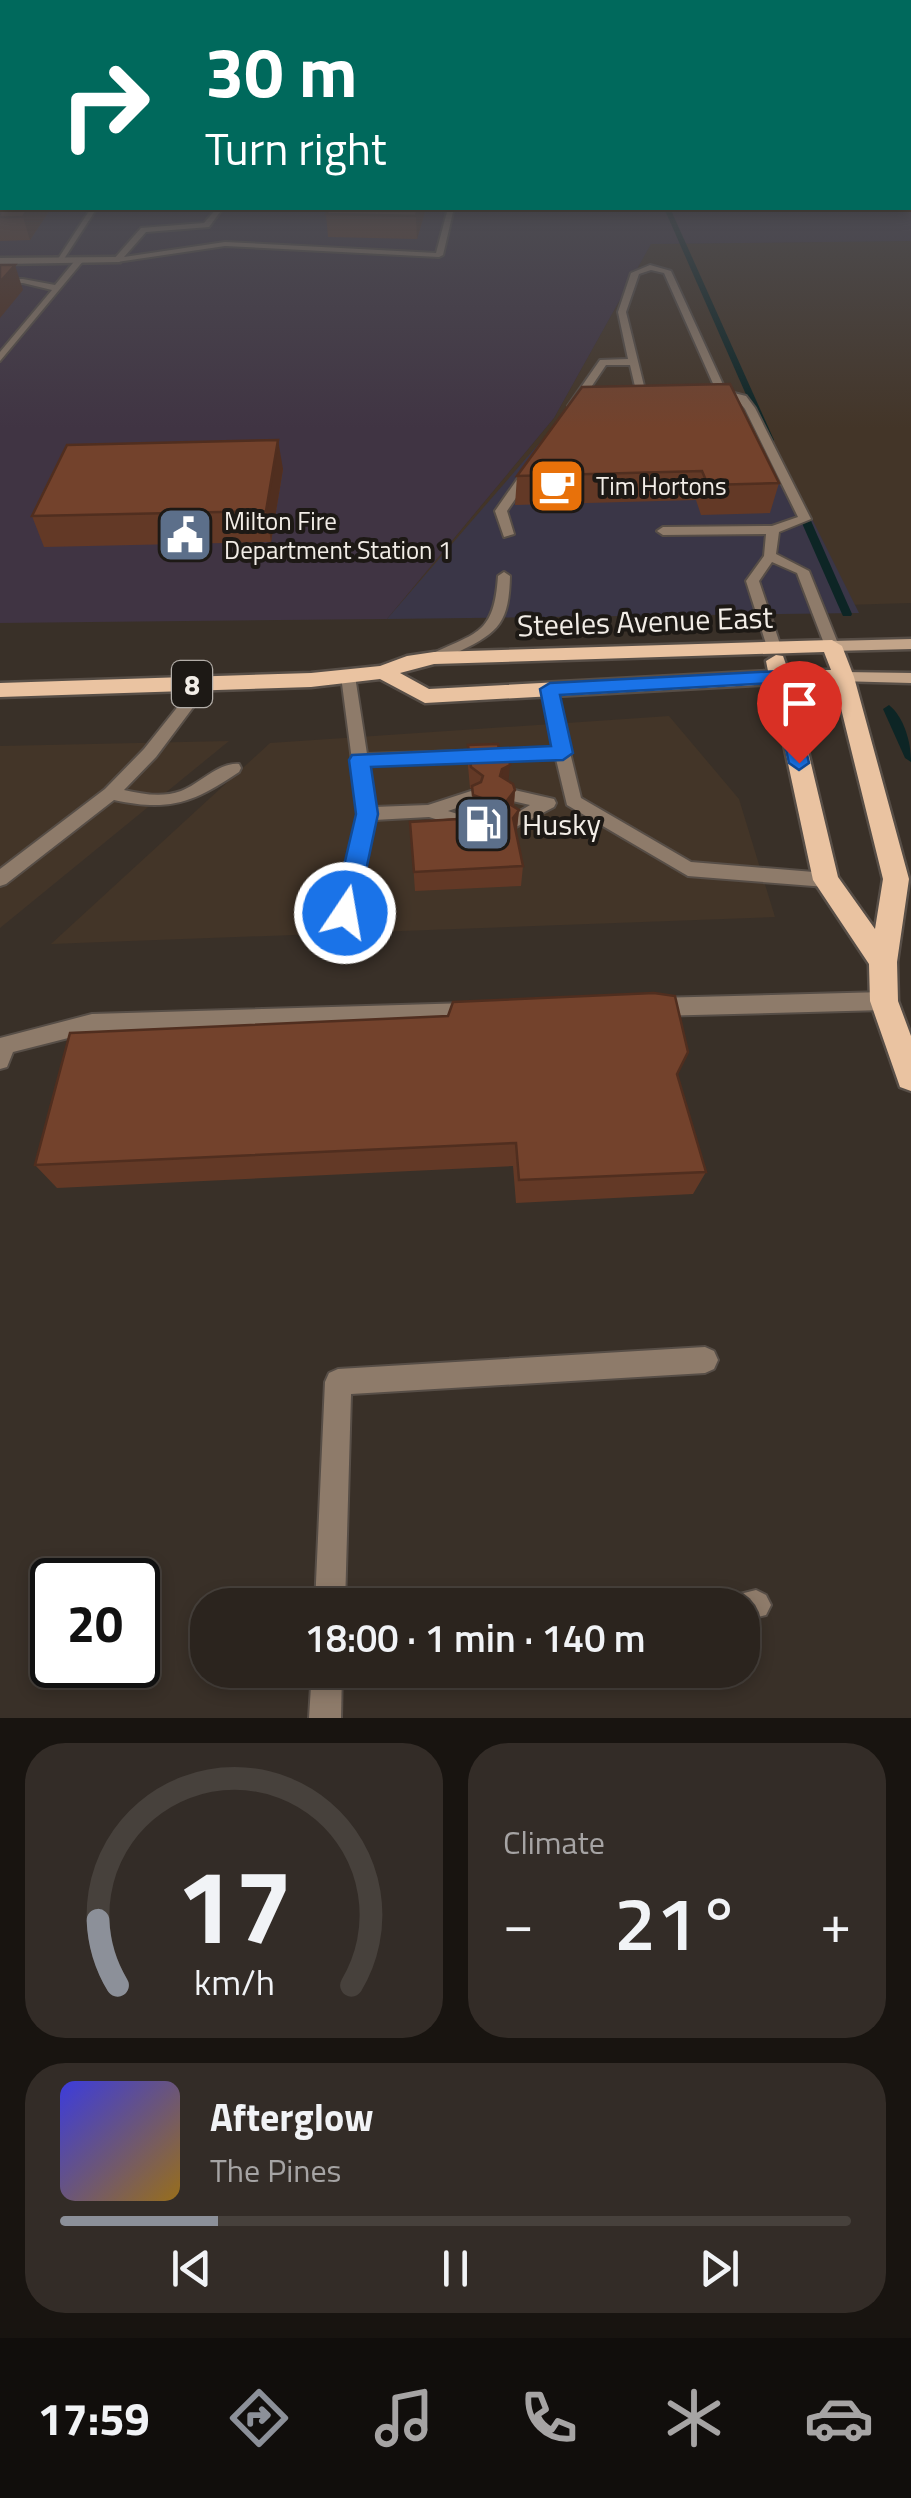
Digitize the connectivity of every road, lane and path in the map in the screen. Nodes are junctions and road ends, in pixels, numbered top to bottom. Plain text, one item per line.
1 (74, 267) edge
2 (650, 267) edge
3 (652, 267) edge
4 (0, 281) edge
5 (56, 288) junction
6 (12, 343) junction
7 (0, 344) edge
8 (0, 358) edge
9 (633, 362) junction
10 (722, 391) junction
11 (674, 392) edge
12 (706, 392) edge
13 (568, 414) edge
14 (534, 462) edge
15 (773, 530) junction
16 (663, 531) dead end
17 (508, 534) dead end
18 (770, 556) junction
19 (504, 576) dead end
20 (911, 644) edge
21 (774, 646) junction
22 (832, 646) junction
23 (434, 658) junction
24 (383, 672) junction
25 (348, 676) junction
26 (779, 677) junction
27 (844, 677) junction
28 (911, 678) edge
29 (204, 684) junction
30 (550, 689) junction
31 (0, 690) edge
32 (563, 753) junction
33 (359, 760) junction
34 (233, 768) dead end
35 (111, 793) junction
36 (510, 795) edge
37 (471, 797) edge
38 (573, 801) junction
39 (548, 803) junction
40 (429, 811) junction
41 (367, 814) junction
42 (516, 822) edge
43 (474, 825) edge
44 (0, 879) edge
45 (826, 880) junction
46 (345, 913) dead end
47 (884, 962) junction
48 (884, 1001) junction
49 (626, 1008) edge
50 (488, 1012) edge
51 (0, 1060) edge
52 (911, 1077) edge
53 (705, 1360) dead end
54 (331, 1588) edge
55 (326, 1688) edge
56 (325, 1718) edge

1 - 5 lane
2 - 9 lane
3 - 10 lane
4 - 5 lane
5 - 6 lane
6 - 7 lane
6 - 8 lane
9 - 11 lane
9 - 13 lane
10 - 12 lane
10 - 15 lane
14 - 17 lane
15 - 16 lane
15 - 18 lane
18 - 21 lane
18 - 22 lane
19 - 23 lane
20 - 22 main road, Steeles Avenue East / 8
21 - 22 main road, Steeles Avenue East / 8
21 - 23 main road, Steeles Avenue East / 8
21 - 26 main road
22 - 27 main road
23 - 24 main road, Steeles Avenue East / 8
24 - 25 main road, Steeles Avenue East / 8
24 - 30 main road, Steeles Avenue East
25 - 29 main road, Steeles Avenue East / 8
25 - 33 lane
26 - 27 main road, Steeles Avenue East
26 - 30 main road, Steeles Avenue East
26 - 45 main road
27 - 28 main road, Steeles Avenue East
27 - 47 main road
29 - 31 main road, Steeles Avenue East / 8
29 - 35 lane
30 - 32 lane
32 - 33 lane
32 - 38 lane
33 - 41 lane
34 - 35 lane
35 - 44 lane
36 - 39 lane
37 - 40 lane
38 - 39 lane
38 - 45 lane
39 - 42 lane
40 - 41 lane
40 - 43 lane
41 - 46 lane
45 - 47 main road
47 - 48 main road
48 - 49 lane
48 - 52 main road
50 - 51 lane
53 - 54 lane
55 - 56 lane

